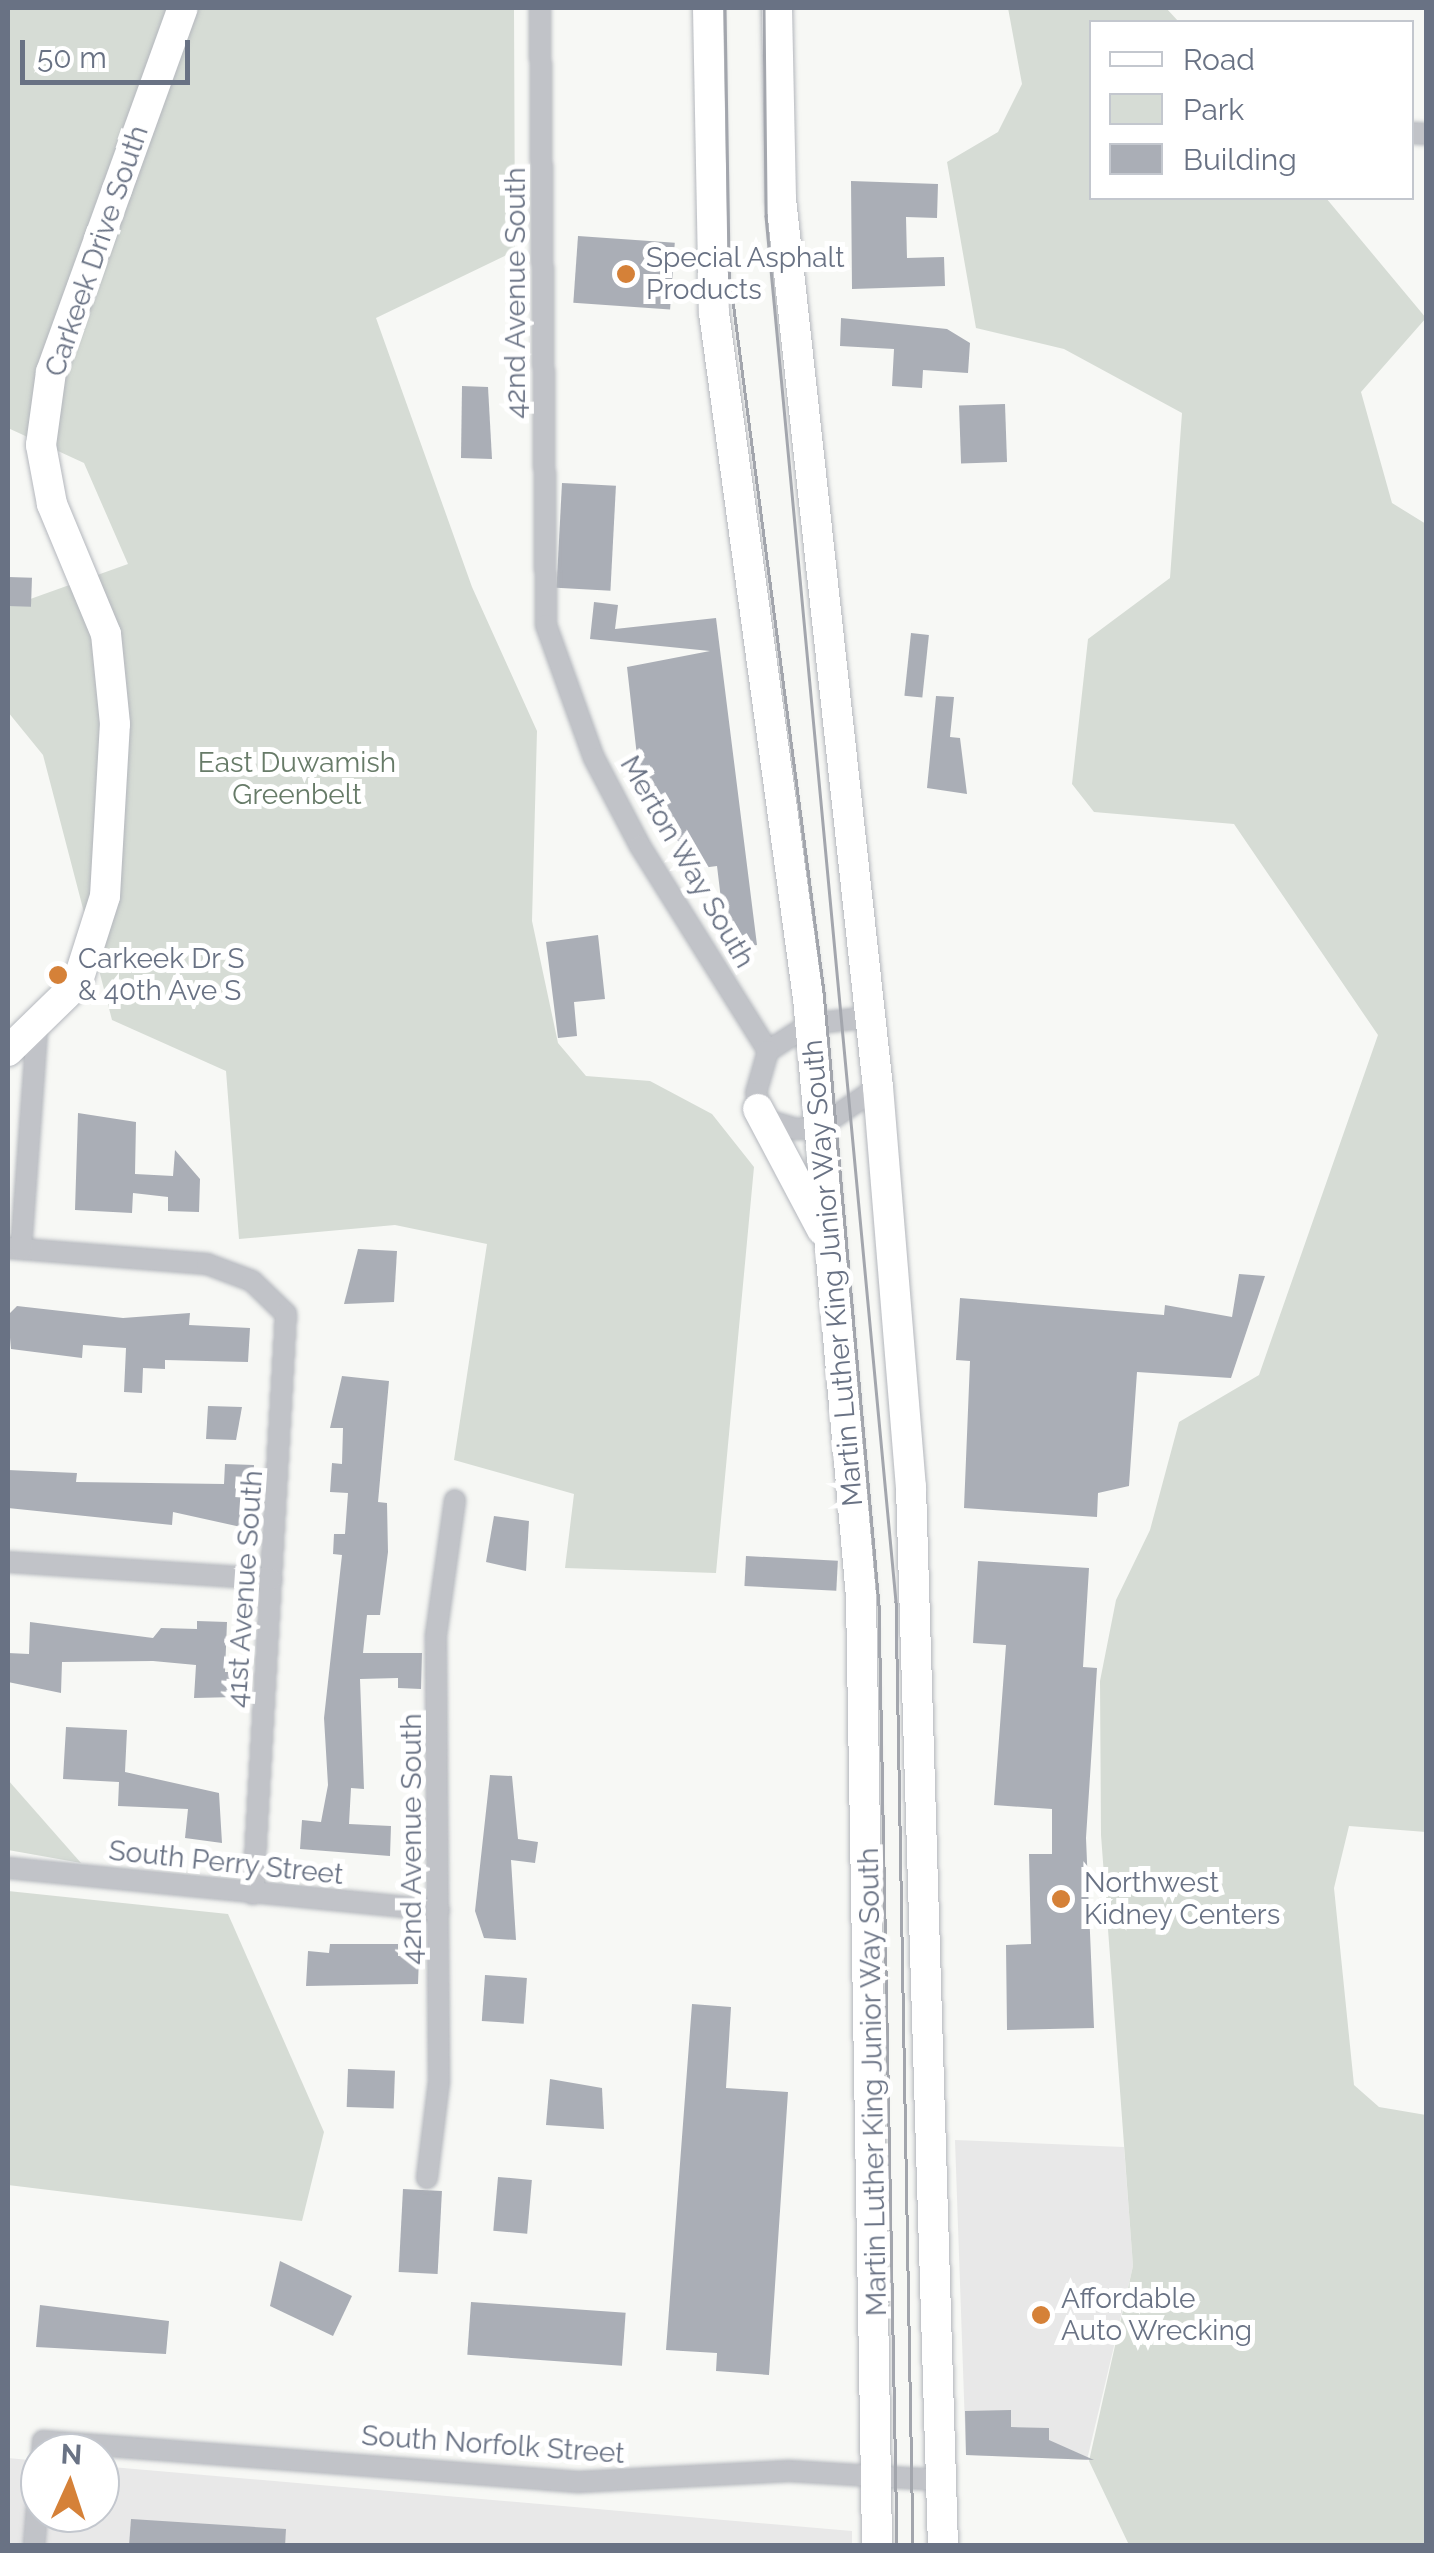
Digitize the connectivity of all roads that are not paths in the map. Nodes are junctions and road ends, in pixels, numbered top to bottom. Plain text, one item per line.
1 (184, 8) edge
2 (540, 8) edge
3 (708, 8) edge
4 (777, 8) edge
5 (539, 579) joint
6 (871, 1018) junction
7 (810, 1024) junction
8 (37, 1032) junction
9 (8, 1051) edge
10 (768, 1051) junction
11 (878, 1087) junction
12 (758, 1109) junction
13 (820, 1127) junction
14 (14, 1248) edge
15 (830, 1248) junction
16 (455, 1500) dead end
17 (8, 1562) edge
18 (271, 1579) junction
19 (8, 1868) edge
20 (254, 1894) junction
21 (439, 1910) junction
22 (427, 2178) dead end
23 (120, 2452) edge
24 (874, 2477) junction
25 (940, 2480) junction
26 (877, 2546) edge
27 (943, 2546) edge

1 - 8 main road, Carkeek Drive South
2 - 5 street, 42nd Avenue South
3 - 7 main road, Martin Luther King Junior Way South
4 - 6 main road, Martin Luther King Junior Way South
5 - 10 street, Merton Way South
6 - 7 street
6 - 11 main road, Martin Luther King Junior Way South
7 - 10 street
7 - 13 main road, Martin Luther King Junior Way South
8 - 9 main road, Carkeek Drive South
8 - 14 street
10 - 12 street
11 - 13 street
11 - 25 main road, Martin Luther King Junior Way South
12 - 13 street
12 - 15 main road
13 - 15 main road, Martin Luther King Junior Way South
14 - 18 street, 41st Avenue South
15 - 24 main road, Martin Luther King Junior Way South
16 - 21 street, 42nd Avenue South
17 - 18 street
18 - 20 street, 41st Avenue South
19 - 20 street, South Perry Street
20 - 21 street, South Perry Street
21 - 22 street, 42nd Avenue South
23 - 24 street, South Norfolk Street
24 - 25 street, South Norfolk Street
24 - 26 main road, Martin Luther King Junior Way South
25 - 27 main road, Martin Luther King Junior Way South

